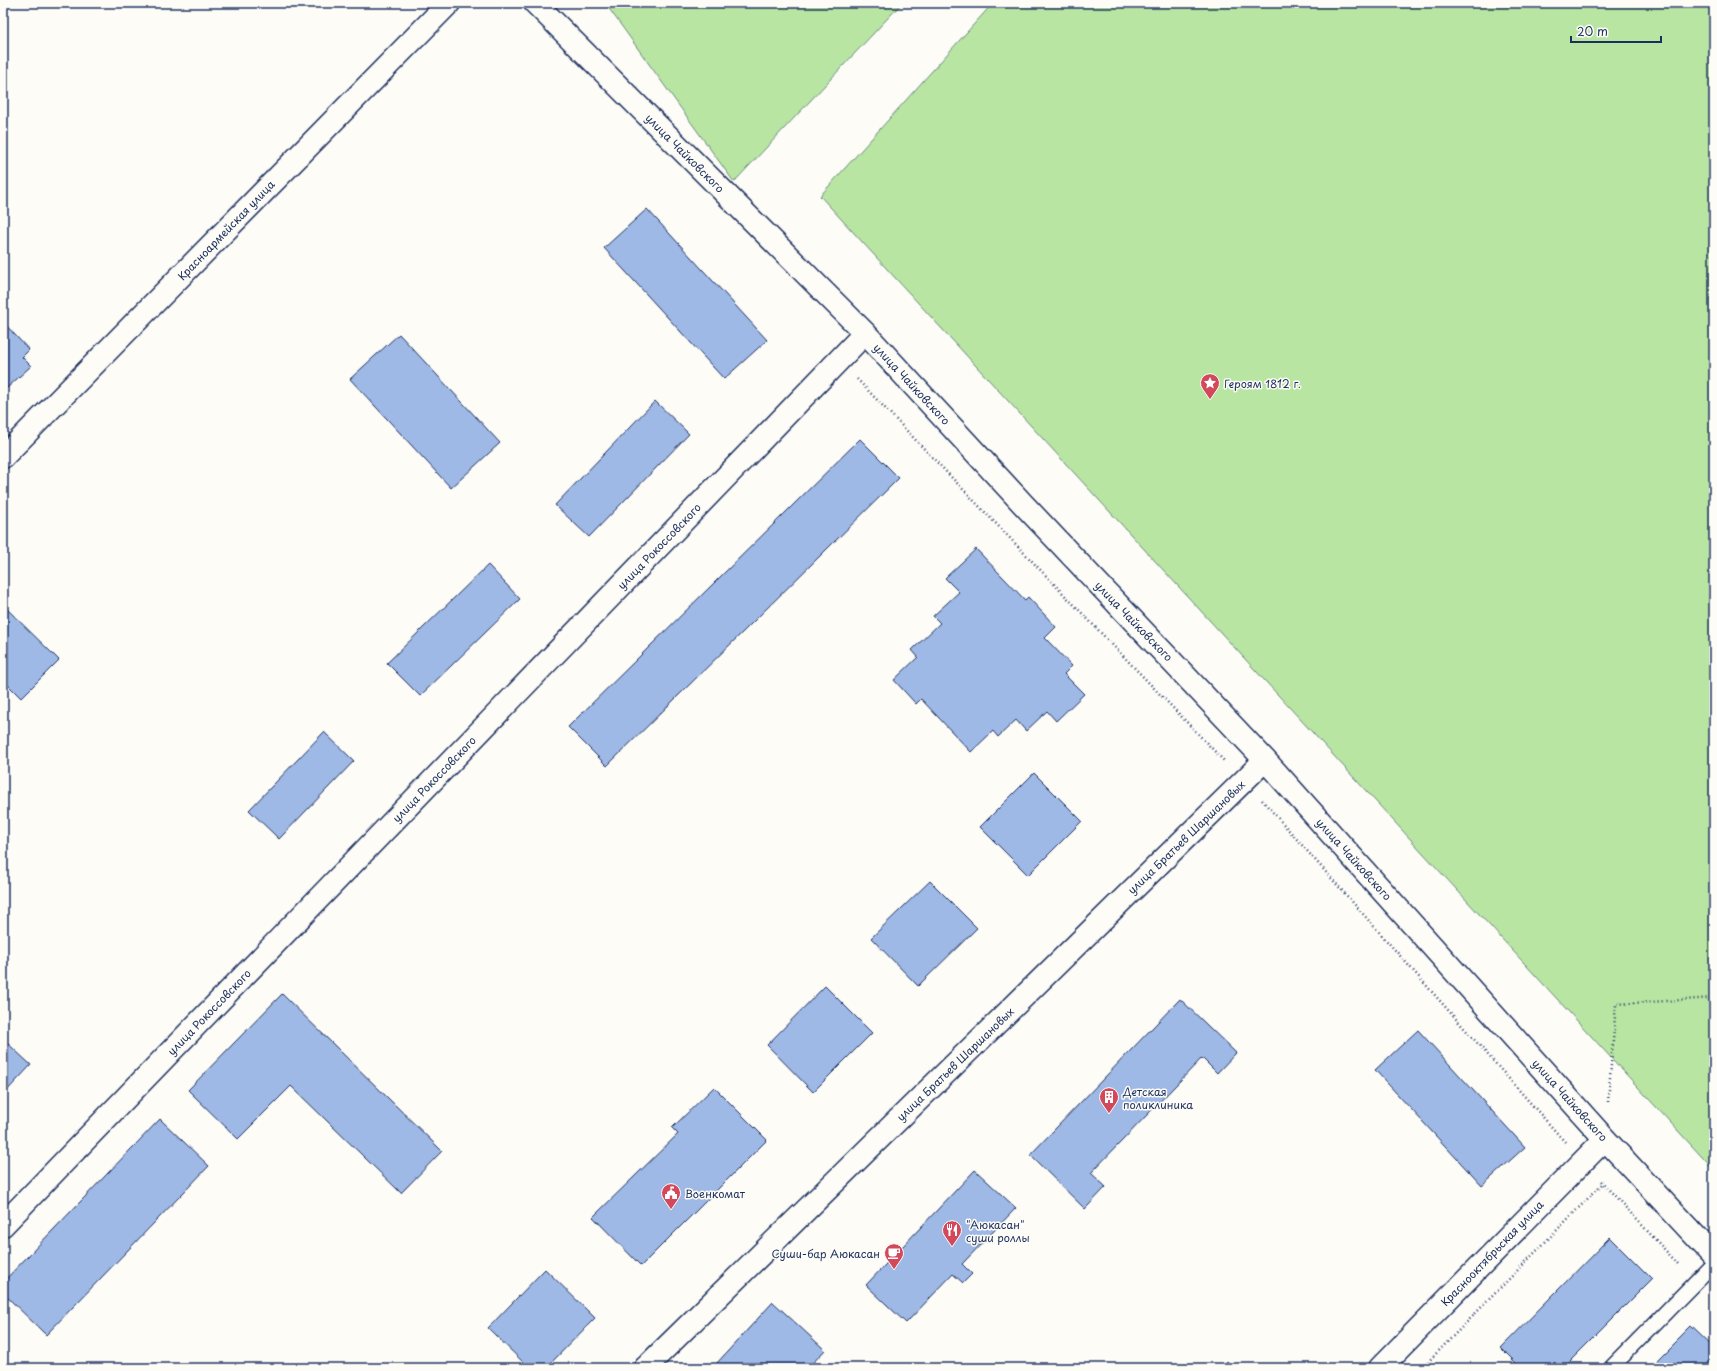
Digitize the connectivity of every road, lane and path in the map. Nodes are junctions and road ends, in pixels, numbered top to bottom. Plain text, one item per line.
1 (449, 3) edge
2 (535, 3) edge
3 (865, 333) junction
4 (839, 360) junction
5 (3, 457) edge
6 (1265, 760) junction
7 (1244, 781) junction
8 (1714, 998) edge
9 (1605, 1138) junction
10 (1582, 1162) junction
11 (1603, 1183) junction
12 (3, 1225) edge
13 (1714, 1256) edge
14 (1714, 1263) edge
15 (1682, 1268) dead end
16 (644, 1368) edge
17 (1380, 1368) edge
18 (1422, 1368) edge
19 (1611, 1368) edge

1 - 5 street, Красноармейская улица
2 - 3 street, улица Чайковского
3 - 4 street, улица Рокоссовского
3 - 6 street, улица Чайковского
4 - 7 path
4 - 12 street, улица Рокоссовского
6 - 7 street, улица Братьев Шаршановых
6 - 9 street, улица Чайковского
7 - 10 path
7 - 16 street, улица Братьев Шаршановых
8 - 9 path
9 - 10 street, Краснооктябрьская улица
9 - 13 street, улица Чайковского
10 - 11 path
10 - 17 street, Краснооктябрьская улица
11 - 15 path
11 - 18 path
14 - 19 lane

